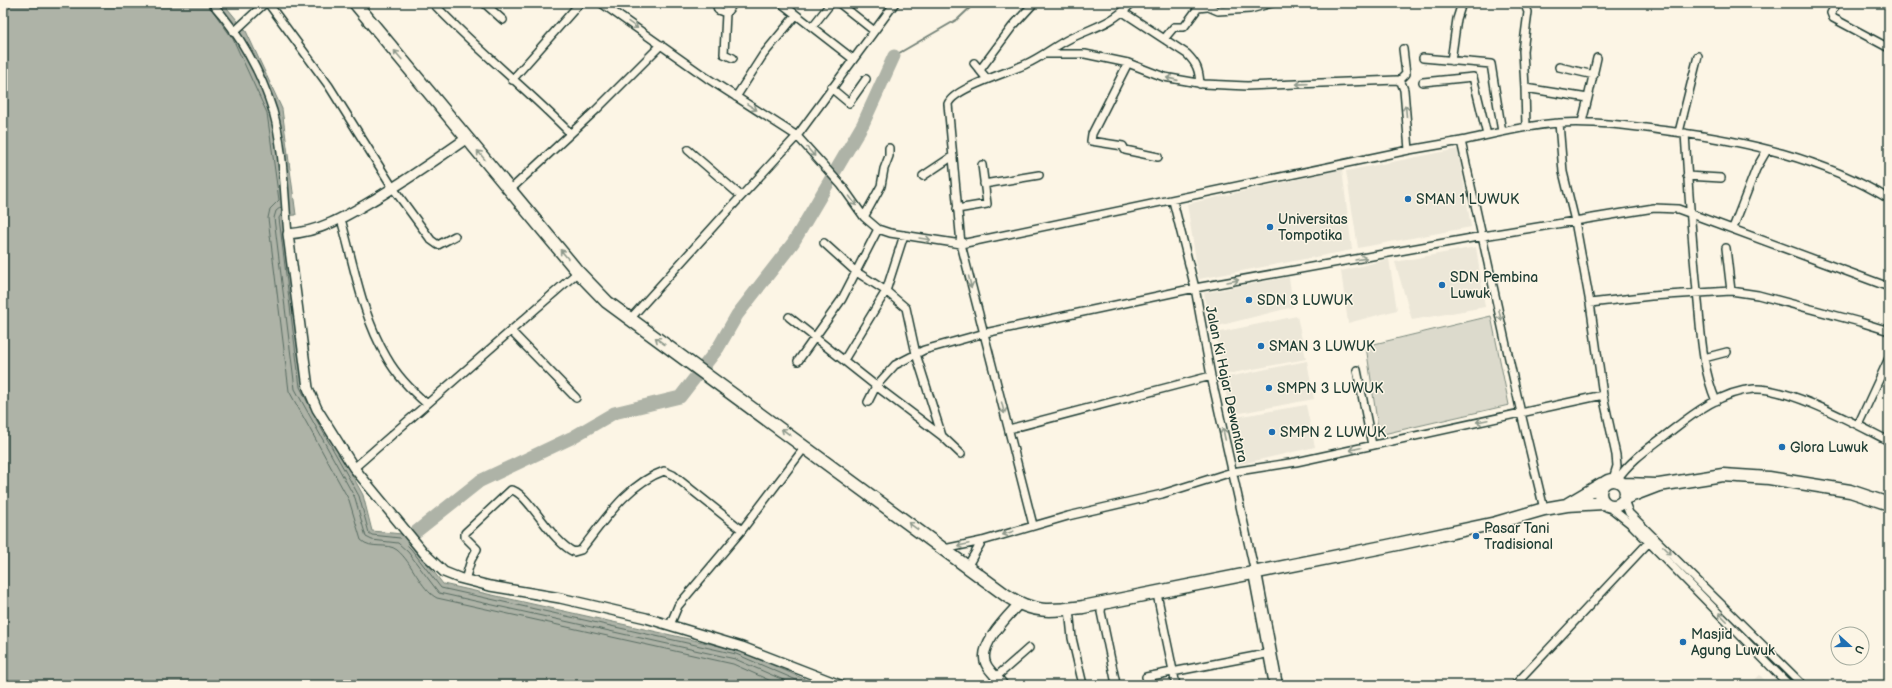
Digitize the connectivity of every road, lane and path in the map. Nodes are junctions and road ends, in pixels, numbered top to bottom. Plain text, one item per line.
1 (212, 3) edge
2 (264, 3) edge
3 (268, 3) edge
4 (355, 3) edge
5 (433, 3) edge
6 (484, 3) edge
7 (580, 3) edge
8 (601, 3) edge
9 (716, 3) edge
10 (734, 3) edge
11 (781, 3) edge
12 (831, 3) edge
13 (838, 3) edge
14 (894, 3) edge
15 (1034, 3) edge
16 (1132, 3) edge
17 (1199, 3) edge
18 (1272, 3) edge
19 (1462, 3) edge
20 (1524, 3) edge
21 (1837, 3) edge
22 (1209, 7) junction
23 (1123, 12) junction
24 (726, 13) junction
25 (796, 15) junction
26 (503, 20) dead end
27 (812, 27) junction
28 (873, 30) junction
29 (234, 32) junction
30 (1164, 38) junction
31 (661, 45) junction
32 (1403, 48) dead end
33 (1889, 48) edge
34 (1044, 55) junction
35 (1698, 56) dead end
36 (733, 58) dead end
37 (1423, 58) dead end
38 (1597, 58) dead end
39 (853, 59) junction
40 (1451, 61) junction
41 (974, 63) dead end
42 (1128, 64) junction
43 (1559, 67) dead end
44 (980, 70) junction
45 (1594, 75) junction
46 (866, 79) dead end
47 (987, 79) junction
48 (512, 80) junction
49 (1399, 81) junction
50 (1423, 82) dead end
51 (1200, 84) junction
52 (831, 88) junction
53 (1525, 88) junction
54 (736, 97) junction
55 (1588, 98) junction
56 (1582, 122) junction
57 (1559, 123) junction
58 (1526, 127) junction
59 (1502, 132) junction
60 (1682, 133) junction
61 (570, 134) junction
62 (797, 136) junction
63 (1487, 136) junction
64 (467, 138) junction
65 (1462, 142) junction
66 (889, 148) dead end
67 (688, 150) dead end
68 (1409, 150) junction
69 (1767, 150) junction
70 (952, 156) junction
71 (1158, 157) dead end
72 (982, 165) dead end
73 (1038, 175) dead end
74 (923, 176) dead end
75 (1687, 176) junction
76 (1722, 178) dead end
77 (984, 184) junction
78 (393, 188) junction
79 (510, 190) junction
80 (741, 196) junction
81 (1889, 199) edge
82 (1173, 201) junction
83 (957, 210) junction
84 (1689, 212) junction
85 (864, 216) junction
86 (341, 219) junction
87 (1575, 221) junction
88 (1734, 228) junction
89 (878, 229) junction
90 (288, 234) junction
91 (904, 235) junction
92 (455, 236) dead end
93 (1483, 236) junction
94 (824, 243) dead end
95 (961, 244) junction
96 (1726, 248) dead end
97 (855, 271) junction
98 (578, 272) junction
99 (1889, 287) edge
100 (1195, 288) junction
101 (886, 291) junction
102 (1731, 291) junction
103 (1698, 293) junction
104 (1590, 303) junction
105 (789, 317) dead end
106 (630, 319) junction
107 (511, 331) junction
108 (1889, 332) edge
109 (984, 333) junction
110 (816, 337) junction
111 (1726, 352) dead end
112 (916, 354) junction
113 (1704, 358) junction
114 (1889, 358) edge
115 (844, 360) junction
116 (798, 361) dead end
117 (1357, 370) dead end
118 (1211, 376) junction
119 (876, 386) junction
120 (1603, 395) junction
121 (576, 398) dead end
122 (1716, 401) junction
123 (868, 402) dead end
124 (427, 404) junction
125 (1520, 413) junction
126 (1858, 425) junction
127 (1009, 429) junction
128 (942, 436) junction
129 (1889, 441) edge
130 (1372, 445) junction
131 (805, 447) junction
132 (961, 454) dead end
133 (354, 468) junction
134 (1232, 472) junction
135 (1614, 482) junction
136 (1659, 485) junction
137 (1624, 499) junction
138 (1605, 504) junction
139 (1889, 504) edge
140 (1566, 505) junction
141 (1544, 509) junction
142 (1033, 525) junction
143 (742, 530) junction
144 (982, 541) junction
145 (1650, 542) junction
146 (944, 549) junction
147 (967, 567) junction
148 (1255, 573) junction
149 (465, 580) junction
150 (1157, 594) junction
151 (1018, 604) junction
152 (1102, 604) junction
153 (1069, 609) junction
154 (670, 625) junction
155 (1029, 648) dead end
156 (1271, 653) junction
157 (1173, 671) junction
158 (996, 677) junction
159 (1146, 677) dead end
160 (1116, 684) dead end
161 (840, 685) edge
162 (1003, 685) edge
163 (1083, 685) edge
164 (1176, 685) edge
165 (1276, 685) edge
166 (1515, 685) edge
167 (1789, 685) edge
168 (1803, 685) edge

1 - 29 street
2 - 29 street
3 - 78 street
64 -> 4 highway
5 - 48 street
6 - 26 street
7 - 48 street
8 -> 31 street
9 - 24 street
10 - 24 street
11 - 25 street
12 - 27 street
13 - 28 street
14 - 28 street
15 - 44 street
16 - 23 street
17 - 22 street
18 - 22 street
19 - 40 street
20 - 53 street
21 - 33 street
22 - 30 street
23 - 30 street
23 - 34 street
24 - 36 street
25 - 27 street
25 - 54 street
27 - 39 street
28 - 39 street
29 - 90 street
30 - 51 street
31 - 54 street
31 - 61 street
32 - 49 street
34 - 42 street
34 - 47 street
35 - 60 street
37 - 40 street
38 - 45 street
39 - 52 street
40 - 59 street
41 - 44 street
51 -> 42 street
42 - 71 street
43 - 45 street
44 - 47 street
45 - 55 street
46 - 52 street
47 - 70 street
48 - 61 street
49 -> 51 street
68 -> 49 street
50 - 63 street
52 - 62 street
53 - 55 street
53 - 58 street
54 -> 62 street
55 - 56 street
56 - 57 street
56 - 60 street
57 - 58 street
57 - 87 street
58 - 59 street
59 - 63 street
60 - 69 street
60 - 75 street
61 - 79 street
62 - 80 street
62 -> 85 street
63 - 65 street
64 - 78 street
79 -> 64 highway
65 - 68 street
65 - 93 street
66 - 85 street
67 - 80 street
68 - 82 street
69 - 81 street
69 - 88 street
70 - 74 street
70 - 83 street
72 - 77 street
73 - 77 street
75 - 76 street
75 - 84 street
77 - 83 street
78 - 86 street
78 - 92 street
98 -> 79 highway
80 - 106 street
82 - 95 street
82 - 100 street, Jalan Ki Hajar Dewantara
83 - 95 street
84 - 87 street
84 - 88 street
84 - 103 street
85 - 89 street
86 - 90 street
86 - 124 street
87 - 93 street
87 - 104 street
88 - 99 street
89 - 91 street
89 - 97 street
90 - 133 street
91 -> 95 street
91 - 101 street
100 -> 93 street
93 -> 125 street
94 - 97 street
95 -> 109 street
96 - 102 street
97 - 101 street
97 - 110 street
98 - 106 highway
98 - 107 street
100 - 109 street
100 - 118 street, Jalan Ki Hajar Dewantara
101 - 112 street
101 - 115 street
102 - 103 street
102 - 108 street
103 - 104 street
103 - 113 street
104 - 120 street
105 - 110 street
131 -> 106 highway
107 - 121 street
107 - 124 street
109 - 112 street
109 -> 127 street
110 - 115 street
110 - 116 street
111 - 113 street
112 - 119 street
112 - 128 street
113 - 122 street
114 - 126 street
115 - 119 street
117 - 130 street
118 - 127 street
134 -> 118 street, Jalan Ki Hajar Dewantara
119 - 123 street
119 - 128 street
120 - 125 street
120 - 135 street
122 - 126 street
122 - 135 street
124 - 133 street
125 -> 130 street
125 - 141 street
126 - 129 street
127 - 142 street
128 - 132 street
130 -> 134 street
131 - 143 street
146 -> 131 highway
133 - 149 street
134 - 142 street
134 - 148 street, Jalan Ki Hajar Dewantara
135 - 136 highway
135 - 137 highway
135 - 138 highway
135 - 140 highway
136 - 137 highway
136 - 139 highway
137 - 138 highway
137 -> 168 street
138 - 140 highway
138 - 145 street
140 - 141 highway
141 - 148 highway
142 -> 144 street
143 - 149 street
143 - 154 street
144 -> 146 street
144 - 147 street
145 - 166 street
167 -> 145 street
146 - 147 highway
147 - 151 highway
148 - 150 highway
148 - 156 highway
149 - 154 street
150 - 152 highway
150 - 157 street
151 - 153 highway
151 - 158 street
152 - 153 highway
152 - 160 street
153 - 163 street
154 - 161 street
155 - 158 street
156 - 157 street
156 - 165 highway
157 - 159 street
157 - 164 street
158 - 162 street

